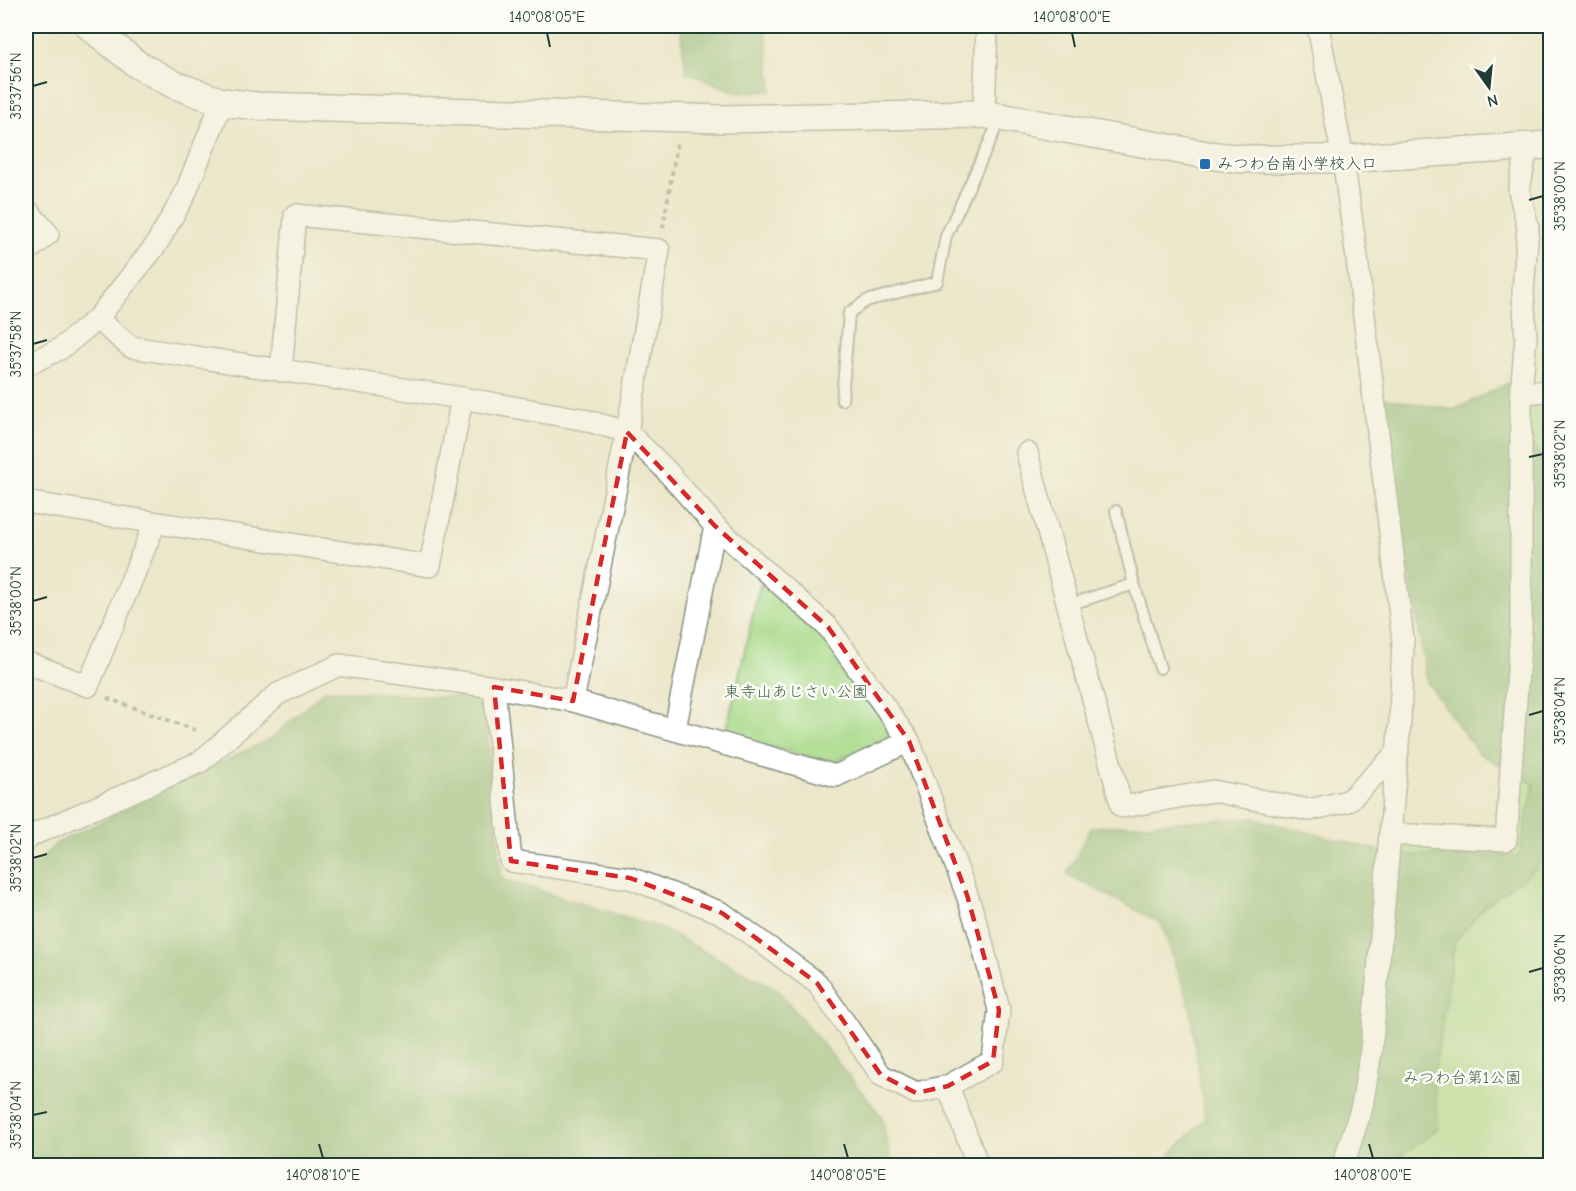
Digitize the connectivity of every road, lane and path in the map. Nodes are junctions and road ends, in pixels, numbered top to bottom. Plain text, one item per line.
1 (88, 26) edge
2 (987, 26) edge
3 (1318, 26) edge
4 (222, 102) junction
5 (992, 115) junction
6 (681, 118) junction
7 (1539, 146) edge
8 (1342, 159) junction
9 (26, 209) edge
10 (659, 249) junction
11 (26, 252) edge
12 (97, 319) junction
13 (26, 365) edge
14 (281, 371) junction
15 (1551, 391) edge
16 (1521, 393) junction
17 (462, 398) junction
18 (842, 400) dead end
19 (627, 432) junction
20 (1027, 453) dead end
21 (26, 502) edge
22 (1116, 511) dead end
23 (155, 523) junction
24 (715, 526) junction
25 (1134, 584) junction
26 (1068, 605) junction
27 (26, 662) edge
28 (1160, 668) dead end
29 (88, 686) junction
30 (494, 687) junction
31 (573, 701) junction
32 (675, 729) junction
33 (224, 741) junction
34 (909, 741) junction
35 (1398, 752) junction
36 (1390, 834) junction
37 (26, 838) edge
38 (948, 1086) junction
39 (1347, 1164) edge
40 (978, 1166) edge

1 - 4 street
2 - 5 street
3 - 8 street
4 - 6 street
4 - 12 street
5 - 6 street
5 - 8 street
5 - 18 lane
6 - 10 path
7 - 8 street
7 - 16 street
8 - 35 street
9 - 11 street
10 - 14 street
10 - 19 street
12 - 13 street
12 - 14 street
14 - 17 street
15 - 16 street
16 - 36 street
17 - 19 street
17 - 23 street
19 - 24 street
19 - 31 street
20 - 26 street
21 - 23 street
22 - 25 lane
23 - 29 street
24 - 32 street
24 - 34 street
25 - 26 lane
25 - 28 lane
26 - 35 street
27 - 29 street
29 - 33 path
30 - 31 street
30 - 33 street
30 - 38 street
31 - 32 street
32 - 34 street
33 - 37 street
34 - 38 street
35 - 36 street
36 - 39 street
38 - 40 street

